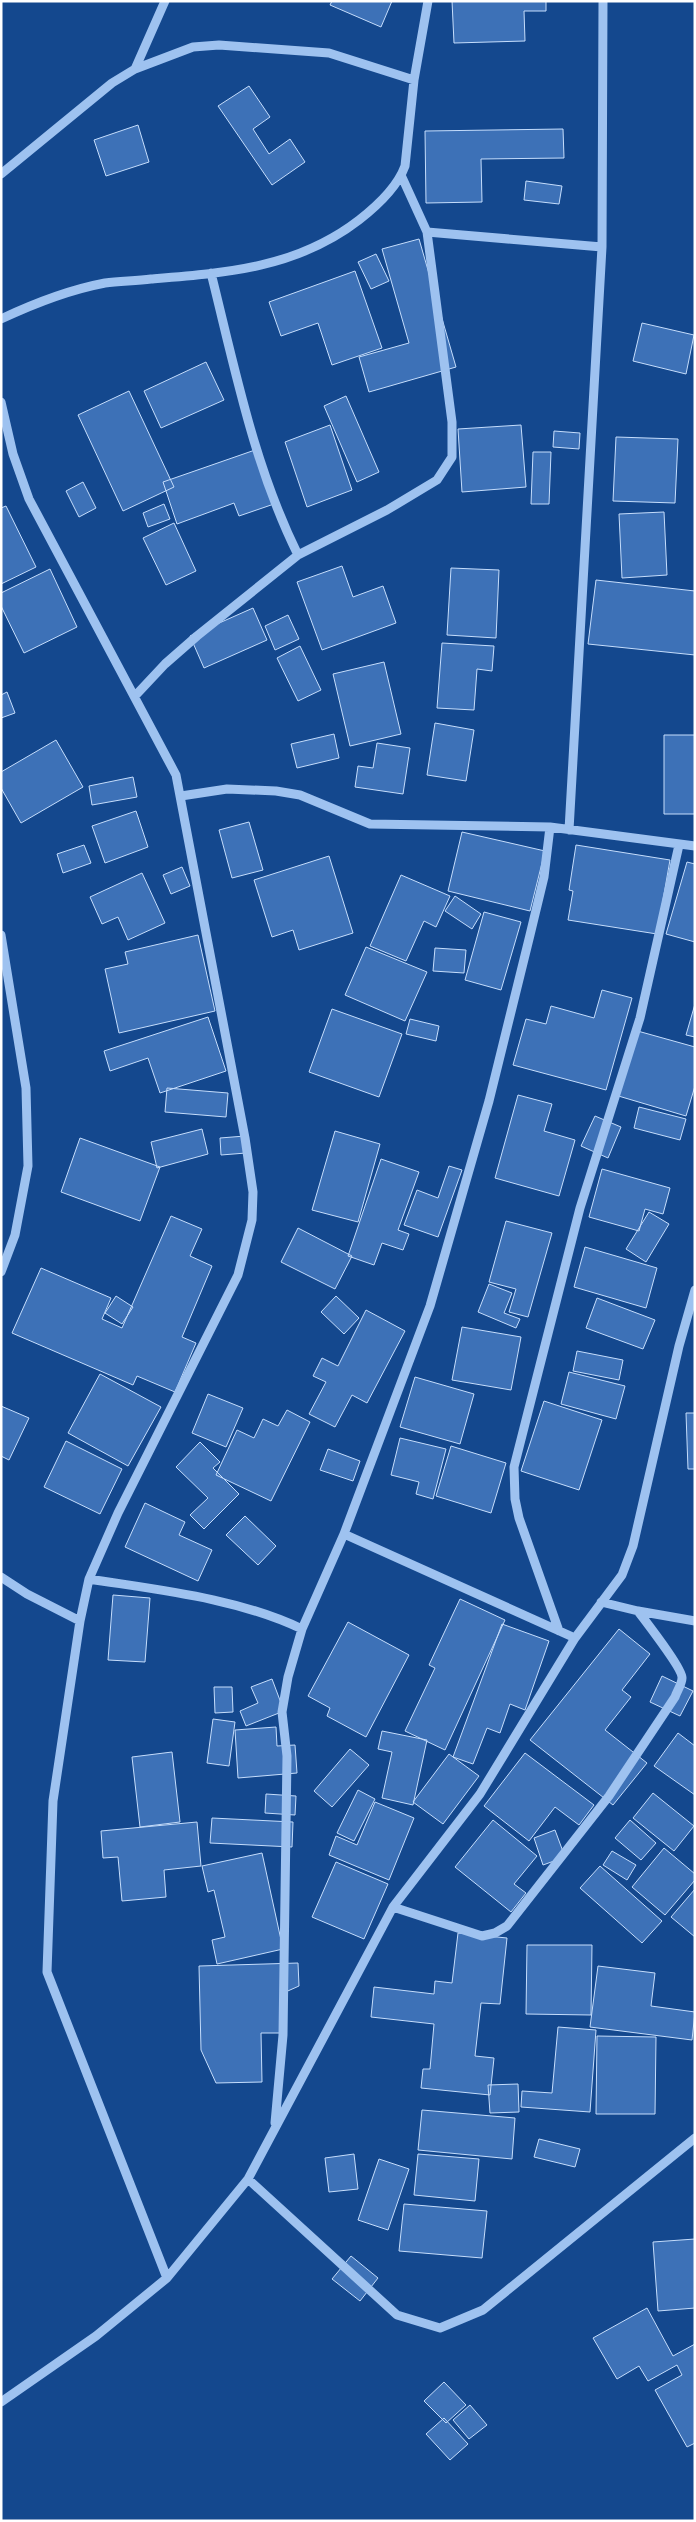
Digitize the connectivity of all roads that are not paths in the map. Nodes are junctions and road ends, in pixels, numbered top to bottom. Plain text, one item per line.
1 (165, 1) edge
2 (428, 1) edge
3 (603, 1) edge
4 (135, 69) junction
5 (414, 80) junction
6 (1, 174) edge
7 (402, 175) junction
8 (427, 232) junction
9 (602, 247) junction
10 (211, 273) junction
11 (1, 319) edge
12 (1, 402) edge
13 (298, 555) junction
14 (135, 696) junction
15 (181, 796) junction
16 (550, 827) junction
17 (569, 830) junction
18 (679, 845) junction
19 (695, 846) edge
20 (1, 935) edge
21 (1, 1272) edge
22 (695, 1290) edge
23 (344, 1534) junction
24 (1, 1577) edge
25 (89, 1580) junction
26 (601, 1602) junction
27 (638, 1611) junction
28 (80, 1621) junction
29 (695, 1621) edge
30 (302, 1629) junction
31 (559, 1631) junction
32 (575, 1638) junction
33 (392, 1908) junction
34 (275, 2128) junction
35 (695, 2138) edge
36 (248, 2179) junction
37 (167, 2278) junction
38 (1, 2402) edge

1 - 4 street
2 - 5 street
3 - 9 street
4 - 5 street
4 - 6 street
5 - 7 street
7 - 8 street
7 - 10 street
8 - 9 street
8 - 13 street
9 - 17 street
10 - 11 street
10 - 13 street
12 - 14 street
13 - 14 street
14 - 15 street
15 - 16 street
15 - 25 street
16 - 17 street
16 - 23 street
17 - 18 street
18 - 19 street
18 - 31 street
20 - 21 street
22 - 26 street
23 - 30 street
23 - 31 street
24 - 28 street
25 - 28 street
25 - 30 street
26 - 27 street
26 - 32 street
27 - 29 street
27 - 33 street
28 - 37 street
30 - 34 street
31 - 32 street
32 - 33 street
33 - 34 street
34 - 36 street
35 - 36 street
36 - 37 street
37 - 38 street

